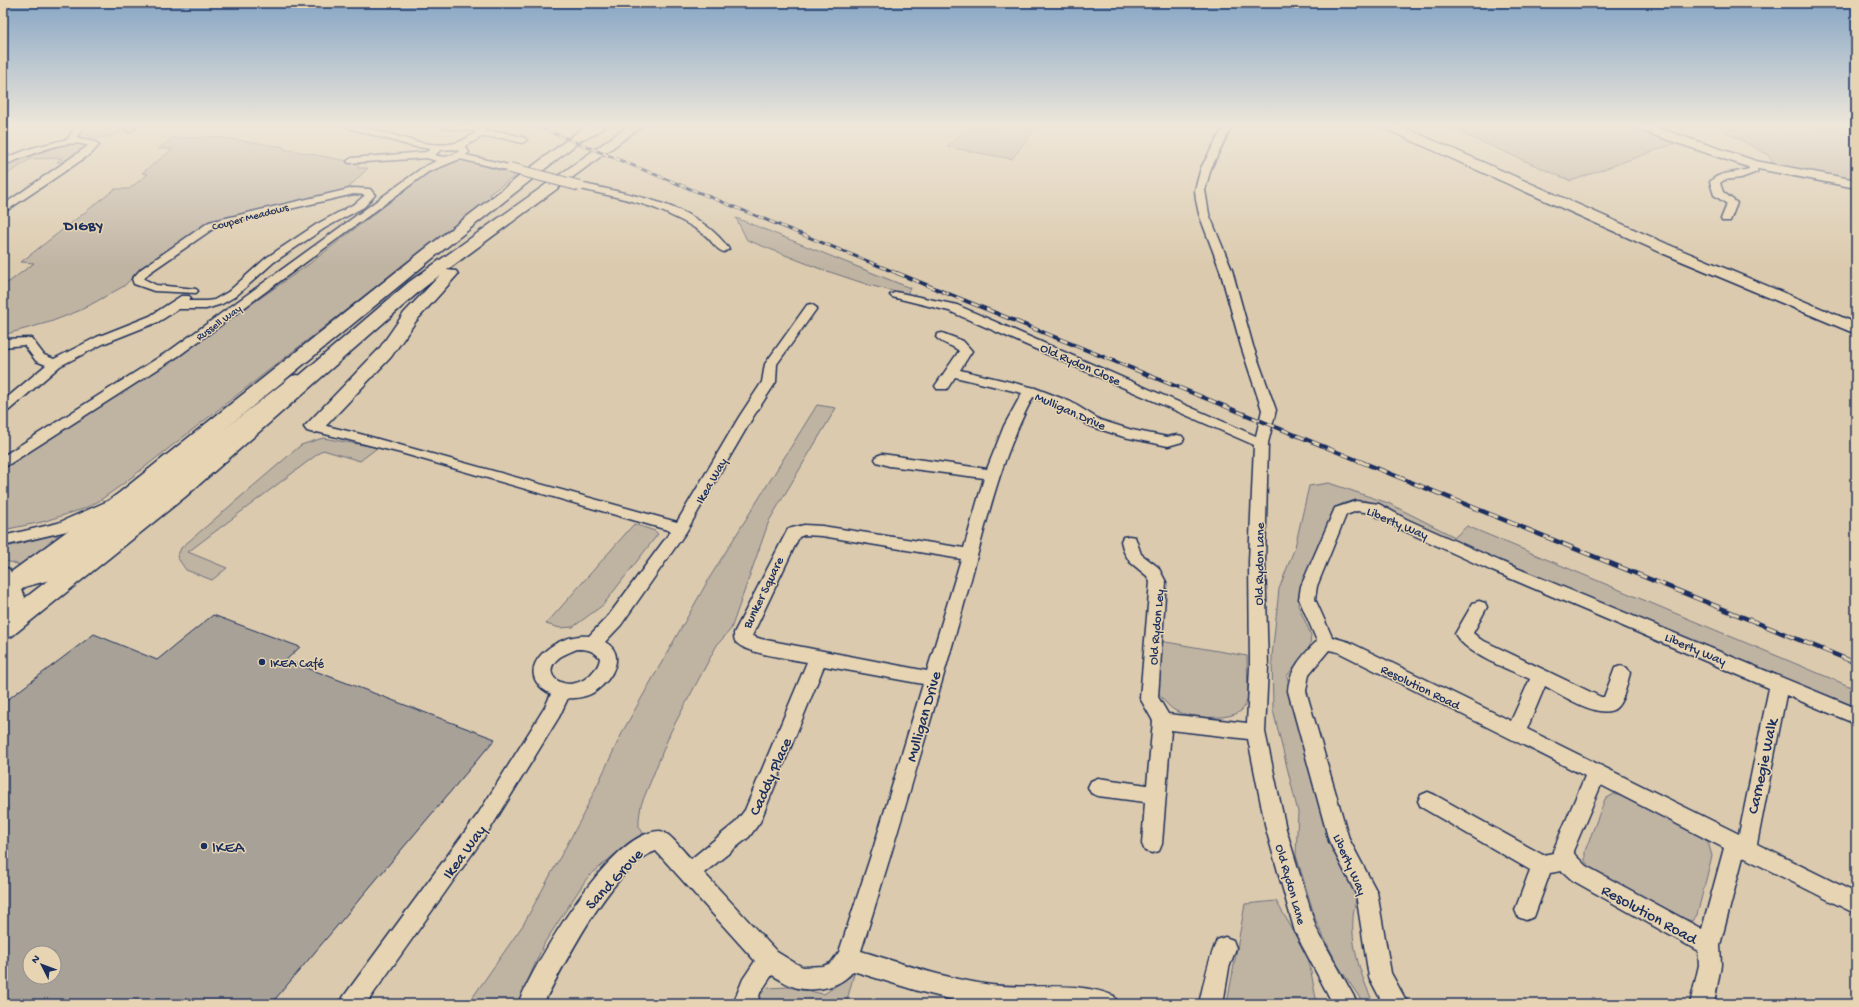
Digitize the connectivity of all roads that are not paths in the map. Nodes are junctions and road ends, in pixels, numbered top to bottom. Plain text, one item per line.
1 (55, 173) edge
2 (421, 173) edge
3 (529, 173) edge
4 (532, 173) edge
5 (570, 173) edge
6 (1205, 173) edge
7 (1496, 173) edge
8 (1523, 173) edge
9 (1746, 173) edge
10 (1799, 173) edge
11 (1856, 184) edge
12 (8, 204) edge
13 (3, 210) edge
14 (1726, 220) dead end
15 (502, 222) junction
16 (724, 249) dead end
17 (896, 295) dead end
18 (177, 305) junction
19 (811, 308) dead end
20 (1856, 314) edge
21 (1856, 329) edge
22 (942, 337) dead end
23 (3, 343) edge
24 (338, 354) junction
25 (56, 363) junction
26 (952, 372) junction
27 (942, 386) dead end
28 (1030, 391) junction
29 (3, 408) edge
30 (314, 427) joint
31 (1177, 439) dead end
32 (1261, 443) junction
33 (882, 459) dead end
34 (3, 462) edge
35 (992, 474) junction
36 (127, 498) junction
37 (681, 528) junction
38 (3, 541) edge
39 (1129, 541) dead end
40 (970, 555) junction
41 (5, 584) edge
42 (1478, 607) dead end
43 (5, 627) edge
44 (1326, 642) junction
45 (593, 643) junction
46 (818, 658) junction
47 (1621, 673) dead end
48 (1540, 676) junction
49 (933, 679) junction
50 (1779, 684) junction
51 (562, 691) junction
52 (1856, 716) edge
53 (1162, 721) junction
54 (1256, 732) junction
55 (1516, 732) junction
56 (1596, 774) junction
57 (1098, 787) dead end
58 (1156, 795) junction
59 (1428, 801) dead end
60 (1152, 844) dead end
61 (1741, 846) junction
62 (1566, 861) junction
63 (1543, 866) junction
64 (690, 872) junction
65 (1856, 900) edge
66 (1526, 910) dead end
67 (1709, 945) junction
68 (1225, 948) dead end
69 (848, 958) junction
70 (769, 960) junction
71 (352, 1004) edge
72 (530, 1004) edge
73 (744, 1004) edge
74 (1106, 1004) edge
75 (1211, 1004) edge
76 (1346, 1004) edge
77 (1396, 1004) edge
78 (1702, 1004) edge

1 - 12 street
2 - 34 street, Russell Way
3 - 16 street, bridge
4 - 36 main road
5 - 15 main road
6 - 32 street, Old Rydon Lane
7 - 21 main road
8 - 20 main road
9 - 14 street
10 - 11 street
12 - 13 street
15 - 24 main road
15 - 30 main road
17 - 32 street, Old Rydon Close
18 - 18 street, Couper Meadows
18 - 25 street, Couper Meadows
19 - 37 street, Ikea Way
22 - 26 street
23 - 25 street
24 - 41 street
24 - 43 main road
25 - 29 street, Couper Meadows
26 - 27 street
26 - 28 street
28 - 31 street, Mulligan Drive
28 - 35 street, Mulligan Drive
30 - 37 street
32 - 54 street, Old Rydon Lane
33 - 35 street
35 - 40 street, Mulligan Drive
36 - 38 street
36 - 41 main road
37 - 45 street, Ikea Way
39 - 53 street, Old Rydon Ley
40 - 46 street, Bunker Square
40 - 49 street, Mulligan Drive
41 - 43 street
42 - 48 street
44 - 50 street, Liberty Way
44 - 55 street, Resolution Road
44 - 77 street, Liberty Way
45 - 51 street
45 - 51 street
46 - 49 street, Bunker Square
46 - 64 street, Caddy Place
47 - 48 street
48 - 55 street
49 - 69 street, Mulligan Drive
50 - 52 street, Liberty Way
50 - 61 street, Carnegie Walk
51 - 71 street, Ikea Way
53 - 54 street
53 - 58 street
54 - 76 street, Old Rydon Lane
55 - 56 street, Resolution Road
56 - 61 street, Resolution Road
56 - 62 street
57 - 58 street
58 - 60 street
59 - 63 street
61 - 65 street, Resolution Road
61 - 67 street, Resolution Road
62 - 63 street
62 - 67 street, Resolution Road
63 - 66 street
64 - 70 street, Sand Grove
64 - 72 street, Sand Grove
67 - 78 street
68 - 75 street
69 - 70 street, Sand Grove
69 - 74 street
70 - 73 street

